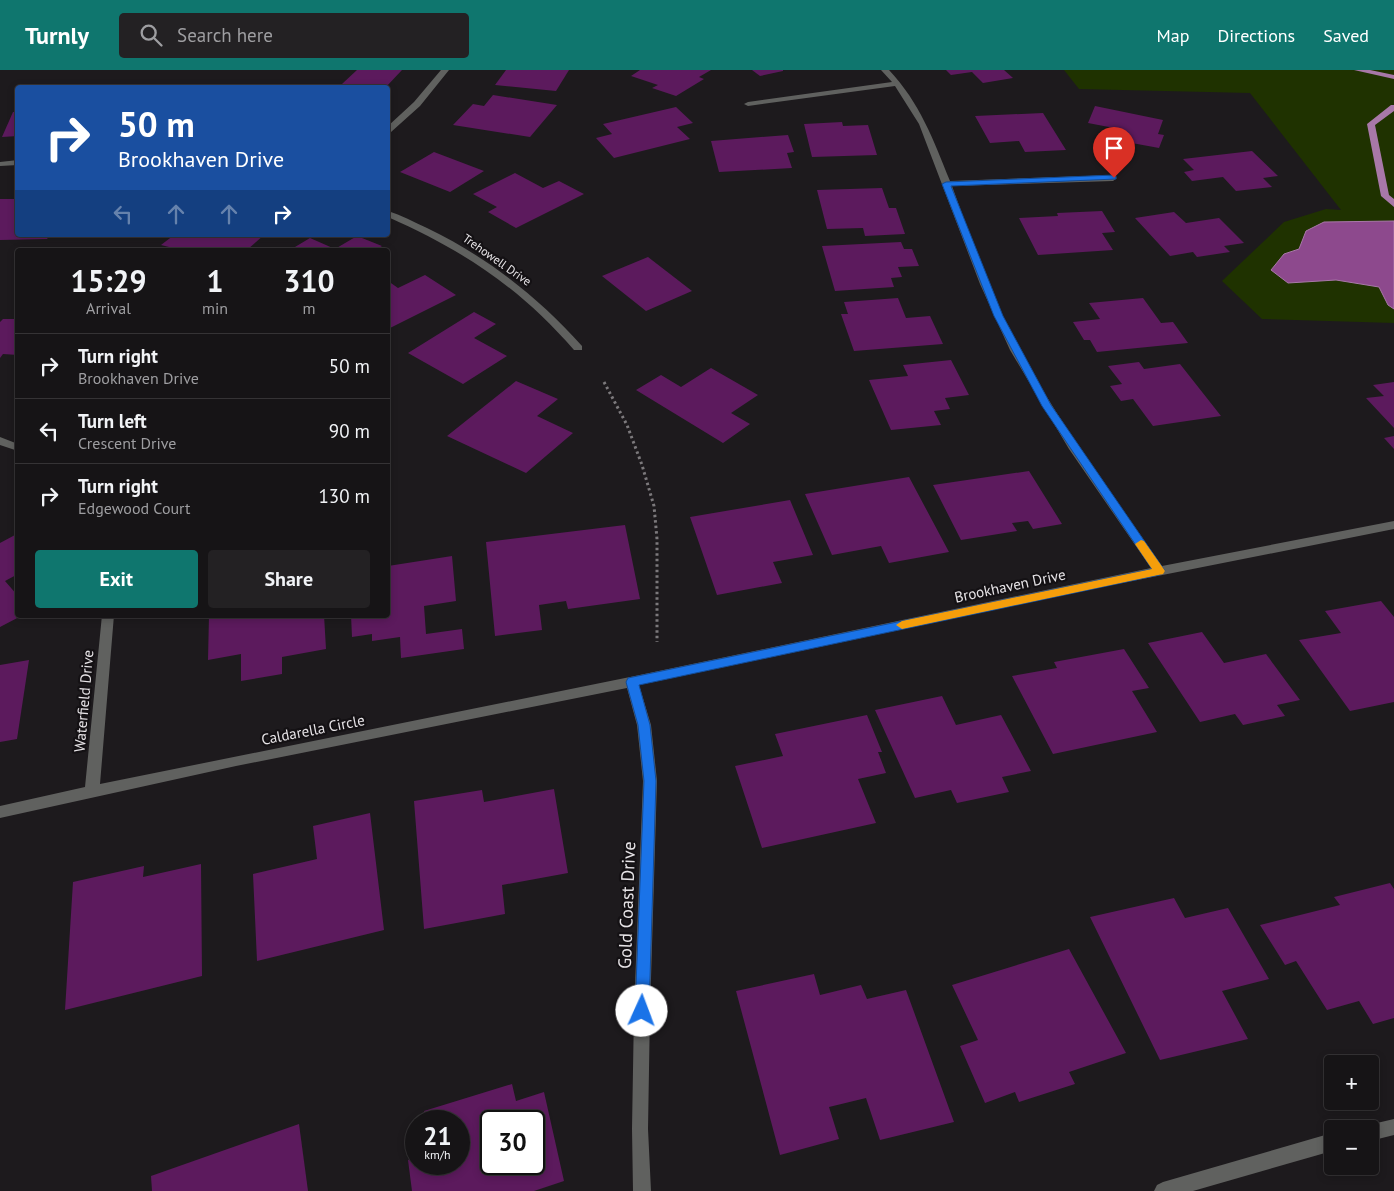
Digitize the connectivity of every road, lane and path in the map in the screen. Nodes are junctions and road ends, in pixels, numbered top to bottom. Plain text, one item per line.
1 (446, 70) edge
2 (885, 70) edge
3 (898, 83) junction
4 (748, 104) dead end
5 (390, 128) edge
6 (15, 162) edge
7 (0, 164) edge
8 (1114, 178) dead end
9 (946, 184) junction
10 (390, 215) edge
11 (578, 348) dead end
12 (604, 382) dead end
13 (0, 441) edge
14 (15, 447) edge
15 (1394, 525) edge
16 (1159, 571) junction
17 (108, 618) edge
18 (658, 642) dead end
19 (632, 682) junction
20 (92, 791) junction
21 (0, 812) edge
22 (1394, 1127) edge
23 (1379, 1130) edge
24 (1324, 1144) edge
25 (642, 1191) edge
26 (1163, 1191) edge

1 - 5 street
2 - 3 street
3 - 4 street
3 - 9 street
6 - 7 street
8 - 9 street
9 - 16 street
10 - 11 street, Trehowell Drive
12 - 18 path
13 - 14 street
15 - 16 street, Brookhaven Drive
16 - 19 street, Brookhaven Drive
17 - 20 street, Waterfield Drive
19 - 20 street, Caldarella Circle
19 - 25 street, Gold Coast Drive
20 - 21 street, Caldarella Circle
22 - 23 street
24 - 26 street

